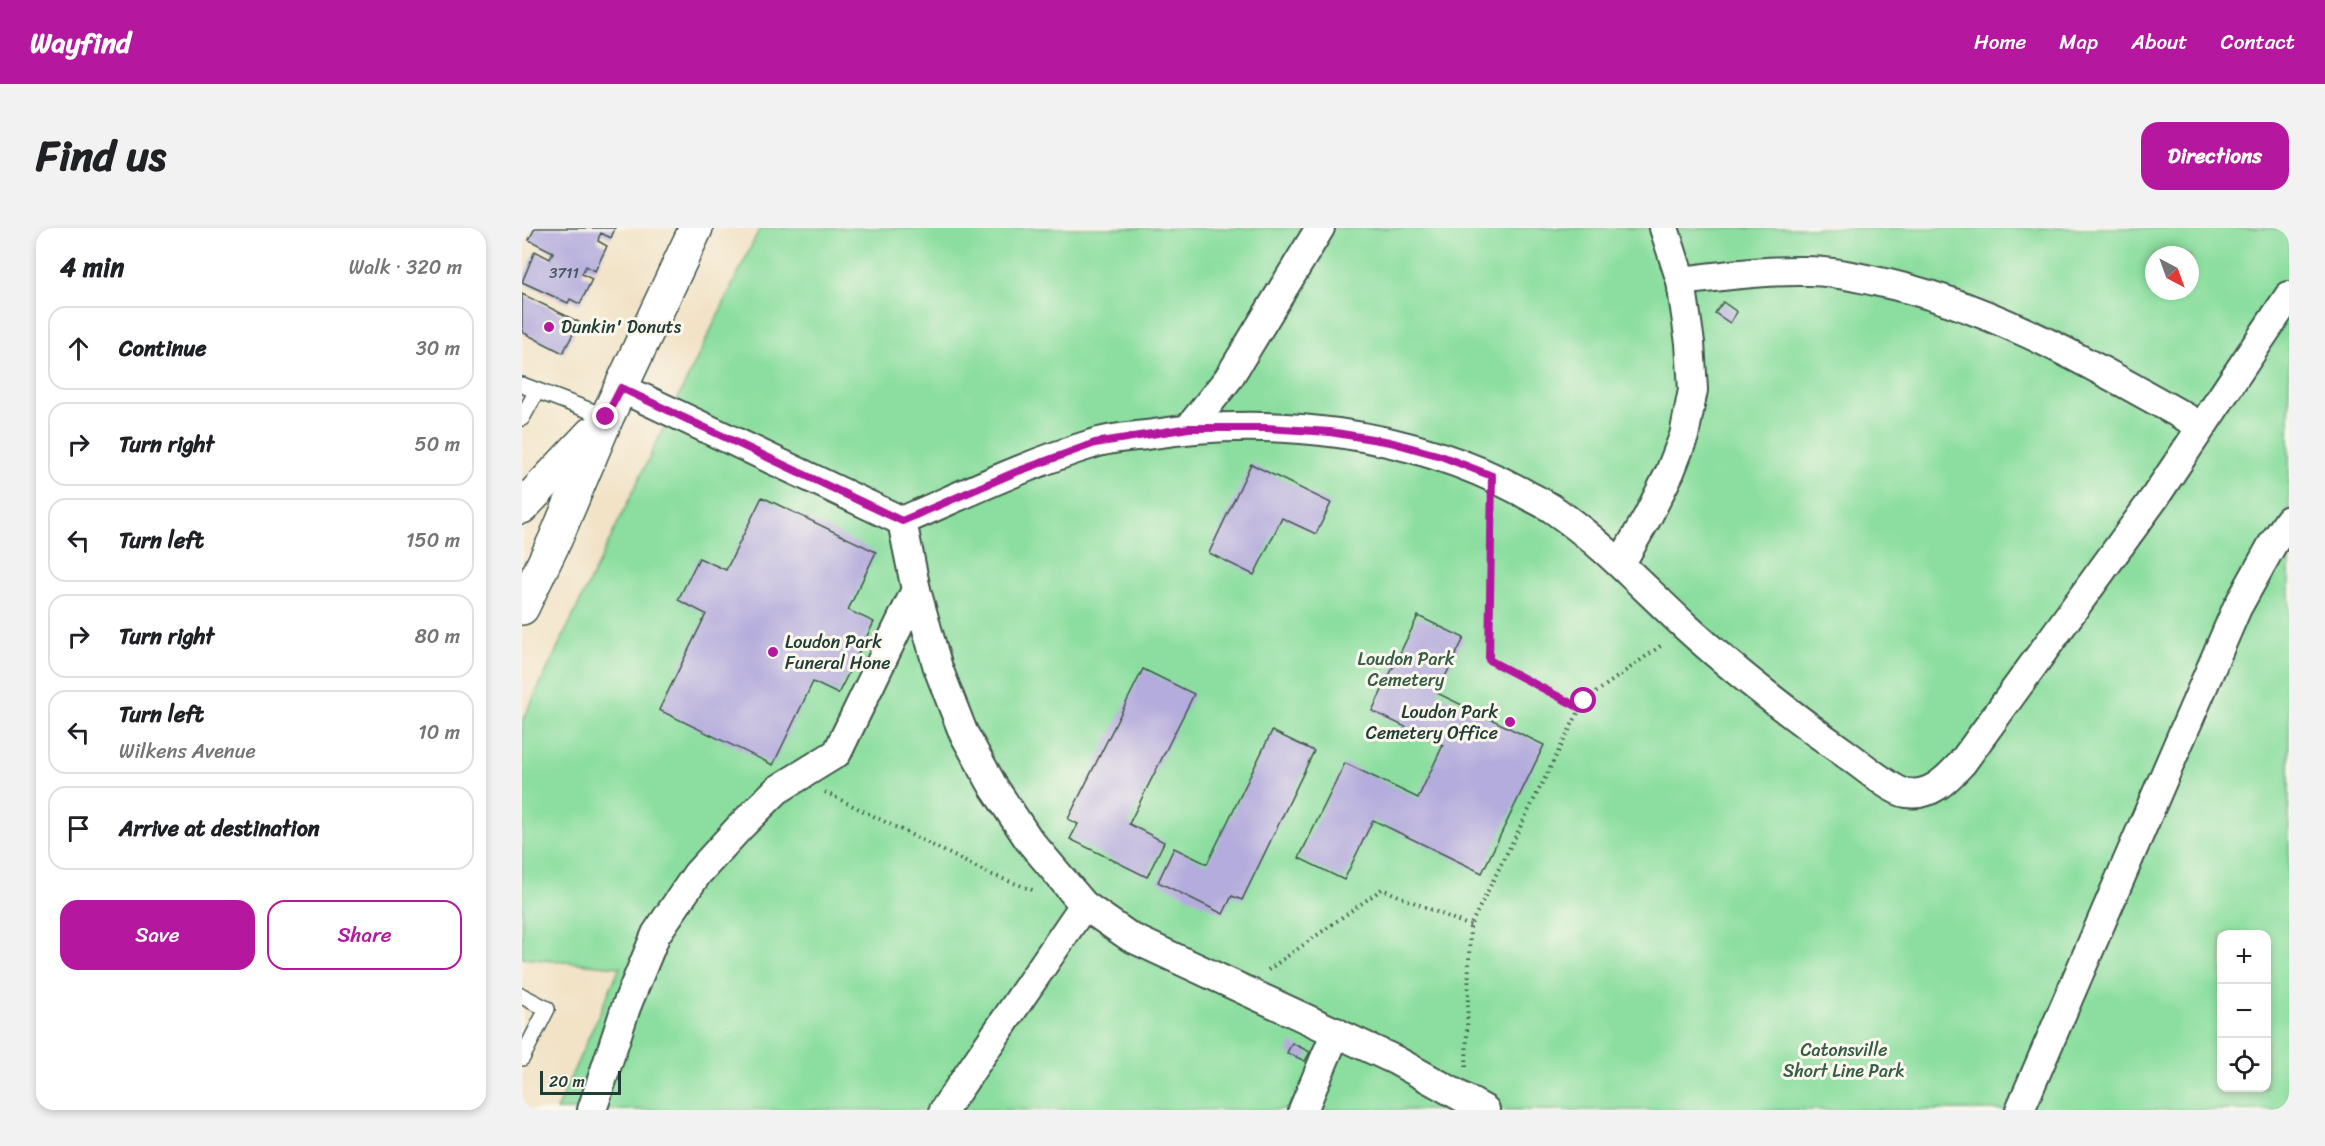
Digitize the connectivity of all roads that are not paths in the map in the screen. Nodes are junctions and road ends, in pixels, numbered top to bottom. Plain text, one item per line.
1 (696, 228) edge
2 (1320, 228) edge
3 (1664, 228) edge
4 (1681, 281) junction
5 (2289, 296) edge
6 (522, 385) edge
7 (621, 388) junction
8 (537, 391) junction
9 (606, 417) junction
10 (522, 418) edge
11 (2201, 426) junction
12 (1189, 428) junction
13 (522, 507) edge
14 (2289, 520) edge
15 (902, 521) junction
16 (1621, 563) junction
17 (916, 590) junction
18 (522, 608) edge
19 (1084, 905) junction
20 (522, 996) edge
21 (1336, 1032) junction
22 (522, 1058) edge
23 (1474, 1104) edge
24 (592, 1110) edge
25 (944, 1110) edge
26 (1303, 1110) edge
27 (2020, 1110) edge

1 - 7 main road
2 - 12 street
3 - 4 street
4 - 11 street
4 - 16 street
5 - 11 street
6 - 8 lane
7 - 9 main road
7 - 15 street
8 - 9 lane
8 - 10 lane
9 - 13 main road
9 - 18 main road
11 - 16 street
12 - 15 street
12 - 16 street
14 - 27 street
15 - 17 street
17 - 19 street
17 - 24 street
19 - 21 street
19 - 25 street
20 - 22 lane
21 - 23 street
21 - 26 street

